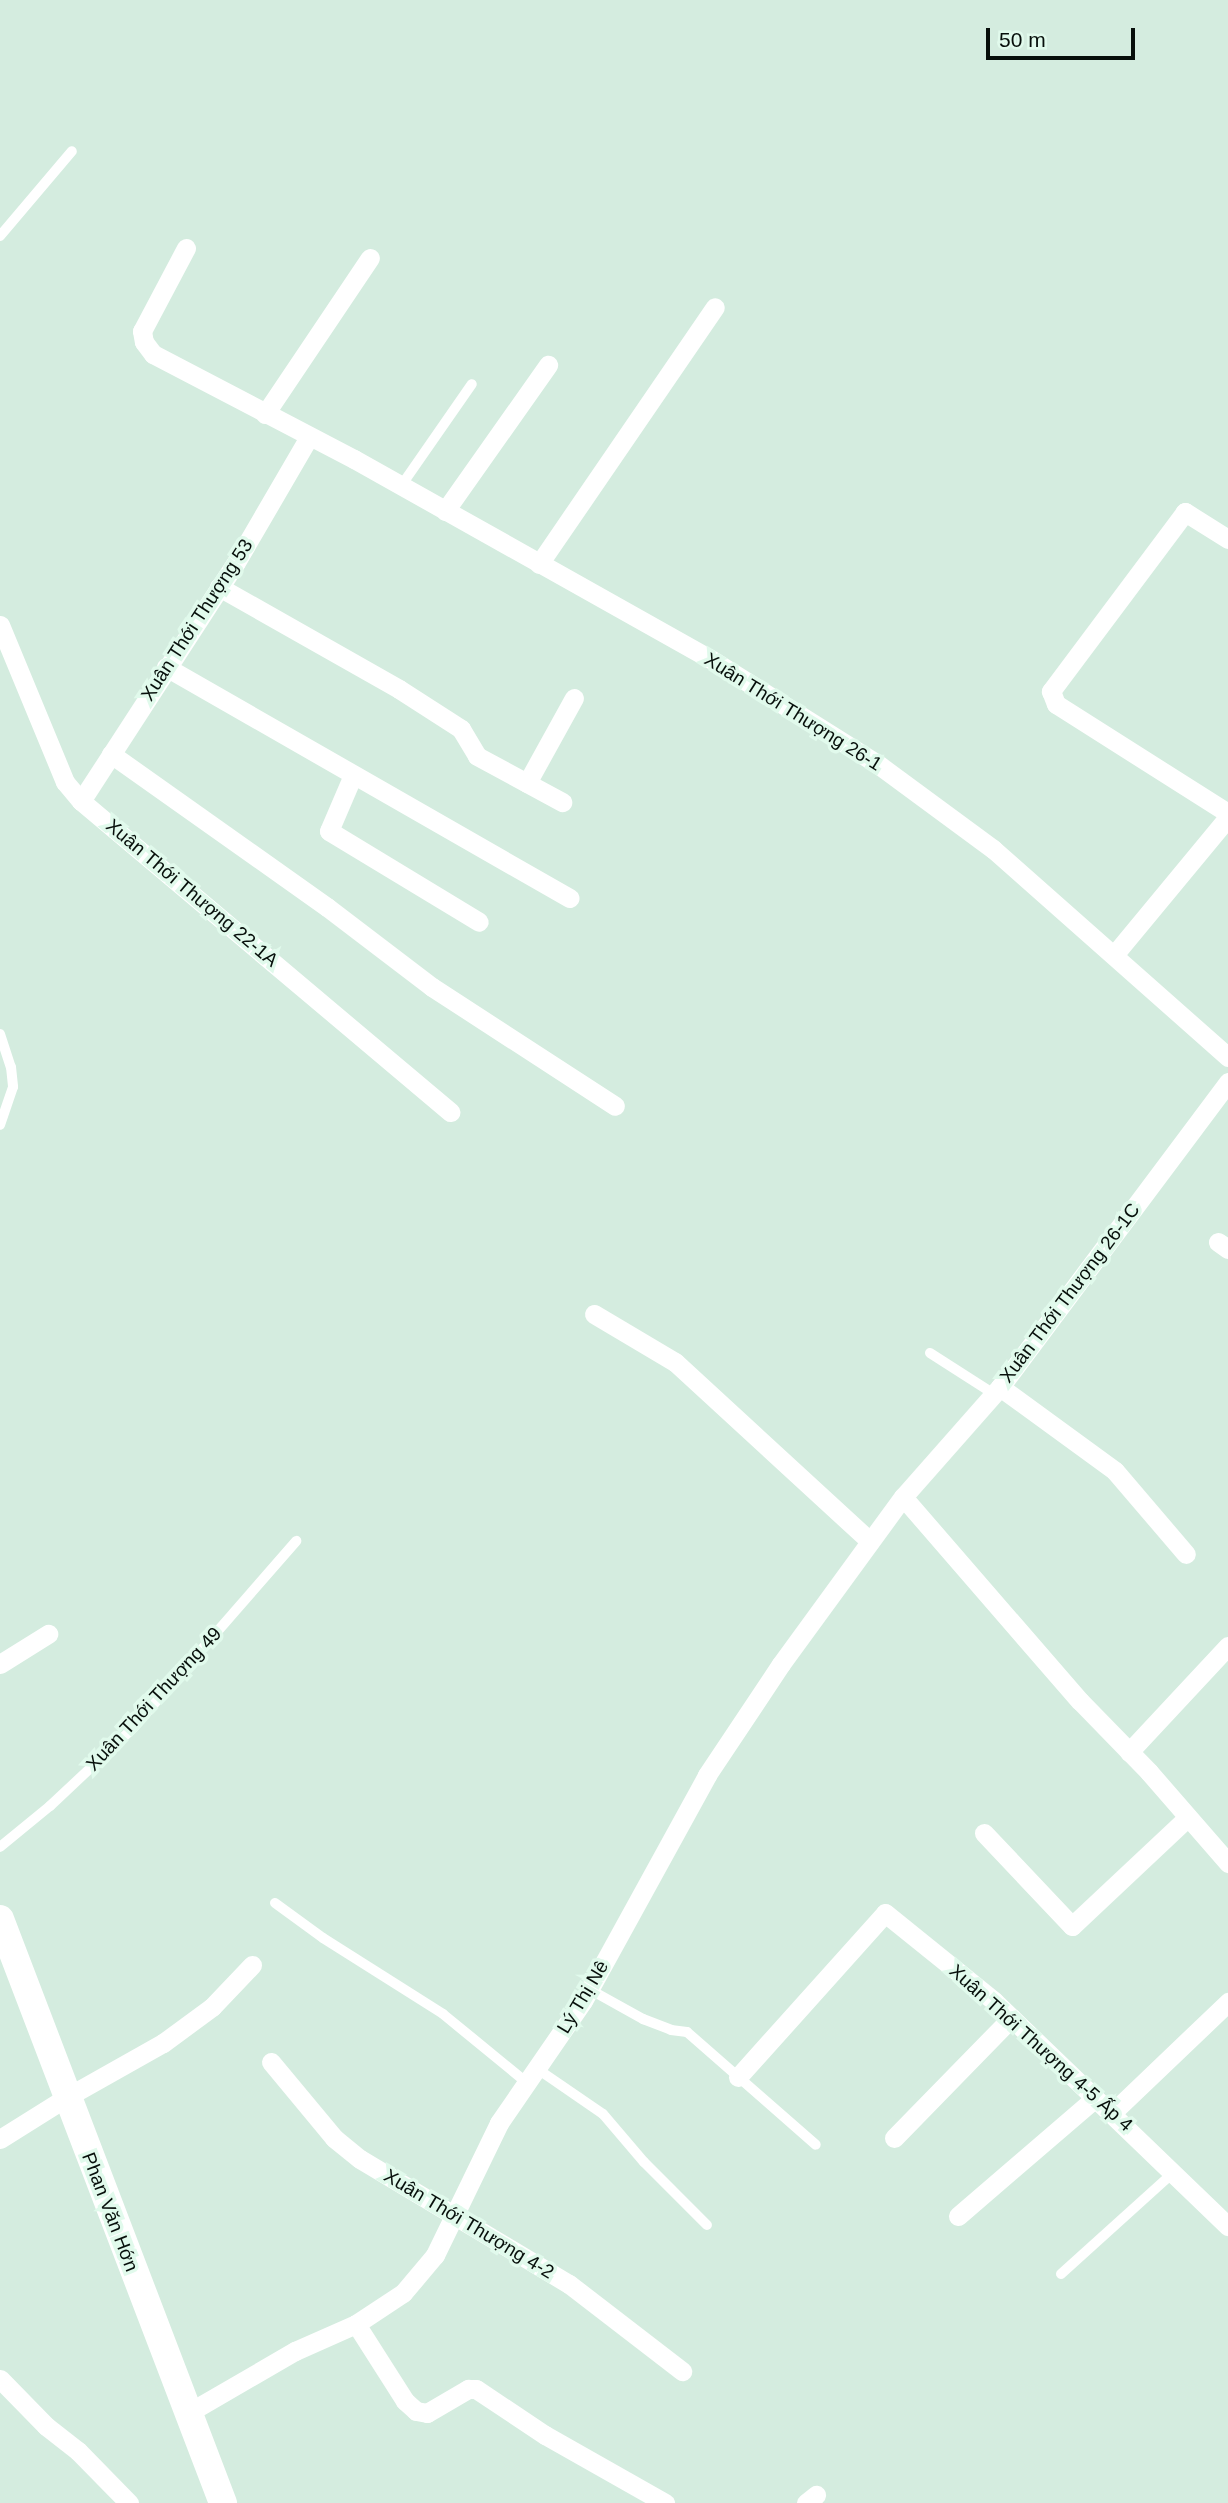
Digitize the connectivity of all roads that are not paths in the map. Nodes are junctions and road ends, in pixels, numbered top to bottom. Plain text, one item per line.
1 (72, 151) dead end
2 (0, 236) edge
3 (186, 248) dead end
4 (370, 258) dead end
5 (715, 307) dead end
6 (548, 365) dead end
7 (472, 384) dead end
8 (265, 414) junction
9 (309, 437) junction
10 (401, 486) junction
11 (445, 511) junction
12 (1228, 539) edge
13 (539, 564) junction
14 (219, 587) junction
15 (0, 625) edge
16 (7, 666) edge
17 (166, 667) junction
18 (574, 698) dead end
19 (111, 754) junction
20 (354, 775) junction
21 (527, 783) junction
22 (81, 802) junction
23 (562, 802) dead end
24 (1227, 812) edge
25 (569, 898) dead end
26 (479, 922) dead end
27 (1114, 955) junction
28 (0, 1034) edge
29 (1228, 1057) edge
30 (1228, 1082) edge
31 (615, 1106) dead end
32 (450, 1112) dead end
33 (0, 1125) edge
34 (594, 1314) dead end
35 (930, 1353) dead end
36 (997, 1391) junction
37 (903, 1497) junction
38 (296, 1541) dead end
39 (870, 1541) junction
40 (1186, 1555) dead end
41 (48, 1634) dead end
42 (1228, 1646) edge
43 (0, 1664) edge
44 (1129, 1752) junction
45 (1188, 1817) junction
46 (984, 1833) dead end
47 (0, 1847) edge
48 (1228, 1863) edge
49 (275, 1903) dead end
50 (0, 1919) edge
51 (252, 1965) dead end
52 (589, 1989) junction
53 (1228, 2002) edge
54 (1011, 2018) junction
55 (271, 2062) dead end
56 (531, 2075) junction
57 (738, 2077) junction
58 (67, 2097) junction
59 (1095, 2098) junction
60 (1112, 2113) junction
61 (894, 2138) dead end
62 (0, 2139) edge
63 (816, 2145) dead end
64 (1174, 2171) junction
65 (958, 2216) dead end
66 (455, 2217) junction
67 (707, 2225) dead end
68 (1228, 2226) edge
69 (1061, 2274) dead end
70 (356, 2324) junction
71 (682, 2371) dead end
72 (0, 2379) edge
73 (188, 2413) junction
74 (130, 2503) edge
75 (223, 2503) edge
76 (666, 2503) edge

1 - 2 lane
3 - 8 street, Xuân Thới Thượng 26-1
4 - 8 street
5 - 13 street
6 - 11 street
7 - 10 lane
8 - 9 street, Xuân Thới Thượng 26-1
9 - 10 street, Xuân Thới Thượng 26-1
9 - 14 street, Xuân Thới Thượng 53
10 - 11 street, Xuân Thới Thượng 26-1
11 - 13 street, Xuân Thới Thượng 26-1
12 - 24 street
13 - 27 street, Xuân Thới Thượng 26-1
14 - 17 street, Xuân Thới Thượng 53
14 - 21 street
15 - 16 street, Xuân Thới Thượng 22-1A
16 - 22 street, Xuân Thới Thượng 22-1A
17 - 19 street, Xuân Thới Thượng 53
17 - 20 street
18 - 21 street
19 - 22 street, Xuân Thới Thượng 53
19 - 31 street
20 - 25 street
20 - 26 street
21 - 23 street
22 - 32 street, Xuân Thới Thượng 22-1A
24 - 27 street
27 - 29 street, Xuân Thới Thượng 26-1
28 - 33 lane
30 - 36 street, Xuân Thới Thượng 26-1C
34 - 39 street
35 - 36 lane
36 - 37 street, Xuân Thới Thượng 26-1C
36 - 40 street
37 - 39 street, Lý Thị Nê
37 - 44 street
38 - 47 lane, Xuân Thới Thượng 49
39 - 52 street, Lý Thị Nê
41 - 43 street
42 - 44 street
44 - 45 street
45 - 46 street
45 - 48 street
49 - 56 lane
50 - 58 main road, Phan Văn Hớn
51 - 58 street
52 - 56 street, Lý Thị Nê
52 - 57 lane
53 - 60 street
54 - 57 street, Xuân Thới Thượng 4-5 Ấp 4
54 - 59 street, Xuân Thới Thượng 4-5 Ấp 4
54 - 61 street
55 - 66 street, Xuân Thới Thượng 4-2
56 - 66 street, Lý Thị Nê
56 - 67 lane
57 - 63 lane
58 - 62 street
58 - 73 main road, Phan Văn Hớn
59 - 60 street, Xuân Thới Thượng 4-5 Ấp 4
59 - 65 street
60 - 64 street, Xuân Thới Thượng 4-5 Ấp 4
64 - 68 street, Xuân Thới Thượng 4-5 Ấp 4
64 - 69 lane
66 - 70 street, Lý Thị Nê
66 - 71 street, Xuân Thới Thượng 4-2
70 - 73 street, Lý Thị Nê
70 - 76 street
72 - 74 street
73 - 75 main road, Phan Văn Hớn

